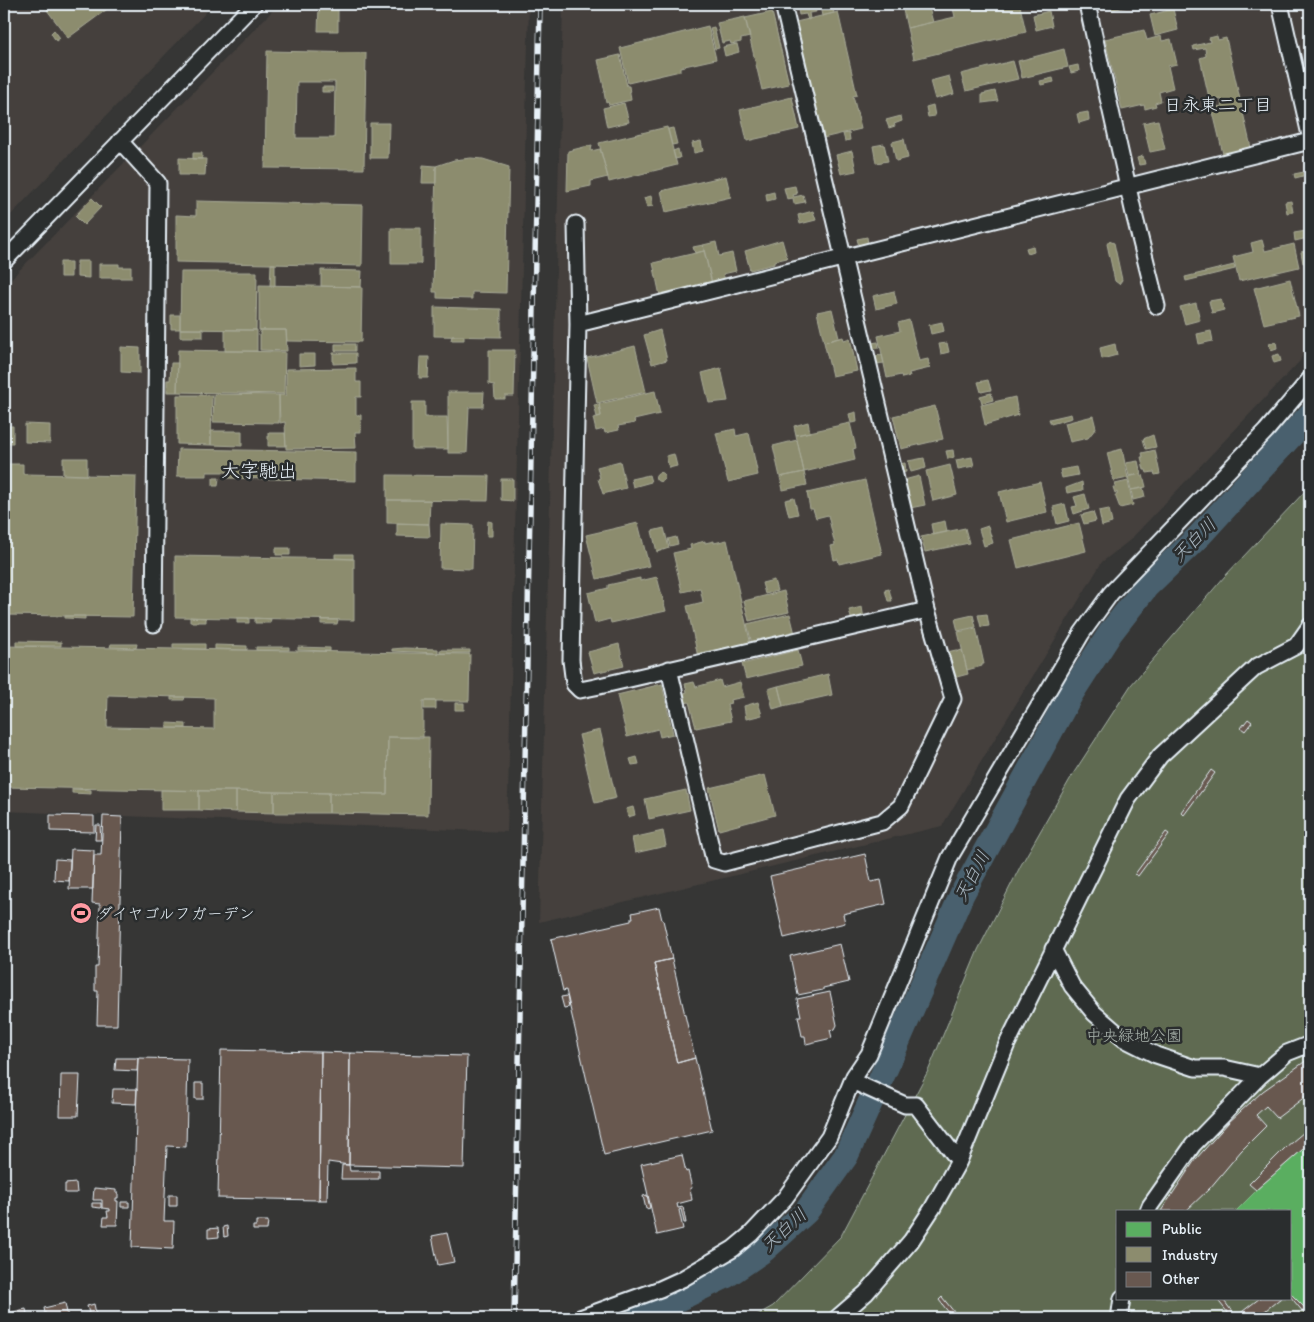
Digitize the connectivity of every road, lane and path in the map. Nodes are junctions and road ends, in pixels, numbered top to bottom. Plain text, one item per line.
1 (254, 4) edge
2 (783, 4) edge
3 (1087, 4) edge
4 (1280, 4) edge
5 (1310, 135) edge
6 (120, 141) junction
7 (1310, 141) edge
8 (1128, 187) junction
9 (576, 224) dead end
10 (844, 258) junction
11 (4, 262) edge
12 (1157, 306) dead end
13 (578, 324) junction
14 (1310, 379) edge
15 (927, 610) junction
16 (154, 624) dead end
17 (1310, 626) edge
18 (669, 669) junction
19 (1053, 949) junction
20 (1310, 1044) edge
21 (1260, 1076) junction
22 (855, 1083) junction
23 (959, 1161) junction
24 (1148, 1210) edge
25 (1122, 1300) edge
26 (580, 1318) edge
27 (837, 1318) edge
28 (1121, 1318) edge

1 - 6 street
2 - 10 street
3 - 8 street
4 - 5 street
6 - 11 street
6 - 16 street
7 - 8 street
8 - 10 street
8 - 12 street
9 - 13 street
10 - 13 street
10 - 15 street
13 - 18 street
14 - 22 street
15 - 18 street
15 - 18 street
17 - 19 street
19 - 21 street
19 - 23 street
20 - 21 street
21 - 24 street
22 - 23 street
22 - 26 street
23 - 27 street
25 - 28 street

